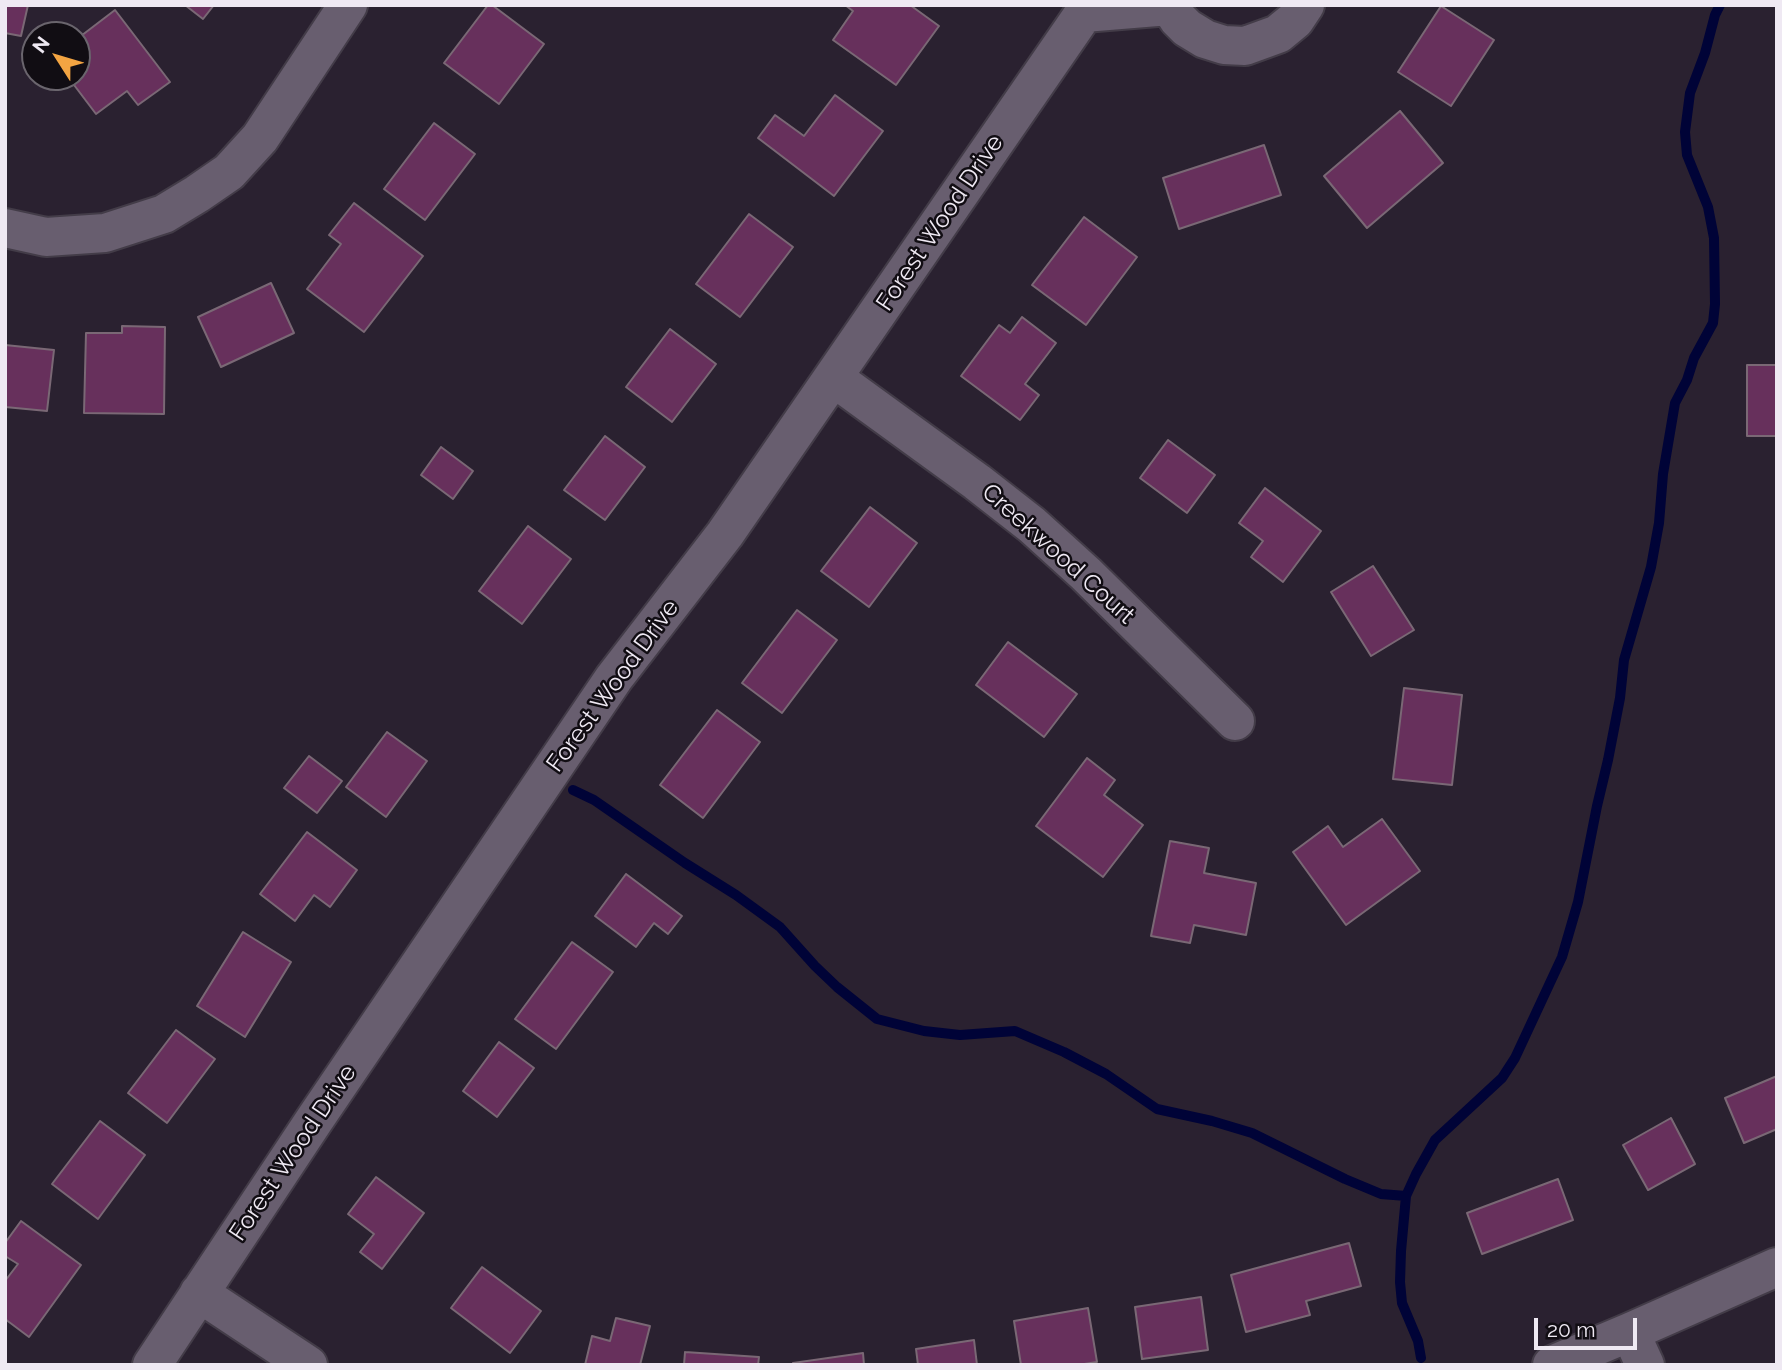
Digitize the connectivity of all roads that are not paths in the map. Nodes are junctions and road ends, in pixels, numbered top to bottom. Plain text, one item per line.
1 (348, 5) edge
2 (1305, 5) edge
3 (1169, 6) edge
4 (1078, 9) edge
5 (5, 228) edge
6 (834, 378) junction
7 (1235, 721) dead end
8 (1777, 1267) edge
9 (200, 1293) junction
10 (1638, 1349) edge
11 (152, 1365) edge
12 (308, 1365) edge
13 (1552, 1365) edge

1 - 5 street
2 - 3 street
3 - 4 street
4 - 6 street, Forest Wood Drive
6 - 7 street, Creekwood Court
6 - 9 street, Forest Wood Drive
8 - 10 street
9 - 11 street, Forest Wood Drive
9 - 12 street
10 - 13 street

